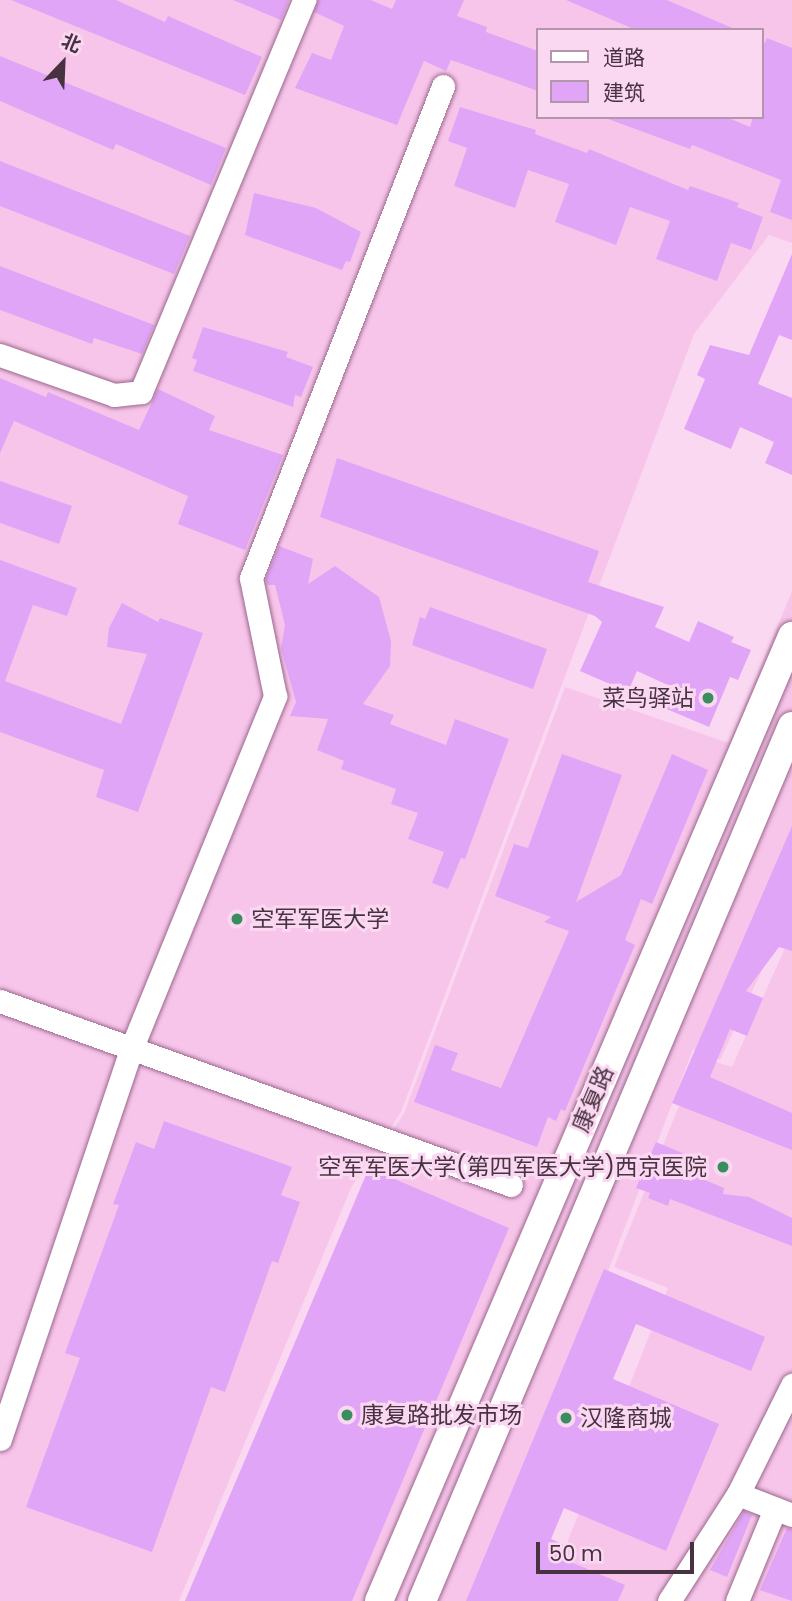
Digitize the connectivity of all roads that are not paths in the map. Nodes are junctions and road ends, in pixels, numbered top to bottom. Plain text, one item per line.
1 (304, 0) edge
2 (443, 86) dead end
3 (0, 355) edge
4 (792, 636) edge
5 (792, 726) edge
6 (0, 1001) edge
7 (132, 1047) junction
8 (511, 1185) dead end
9 (792, 1385) edge
10 (0, 1439) edge
11 (738, 1494) junction
12 (784, 1512) edge
13 (379, 1601) edge
14 (422, 1601) edge
15 (669, 1601) edge
16 (737, 1601) edge

1 - 3 street
2 - 7 street
4 - 13 main road, 康复路
5 - 14 main road, 康复路
6 - 7 street
7 - 8 street
7 - 10 street
9 - 11 street
11 - 12 street
11 - 15 street
12 - 16 street

